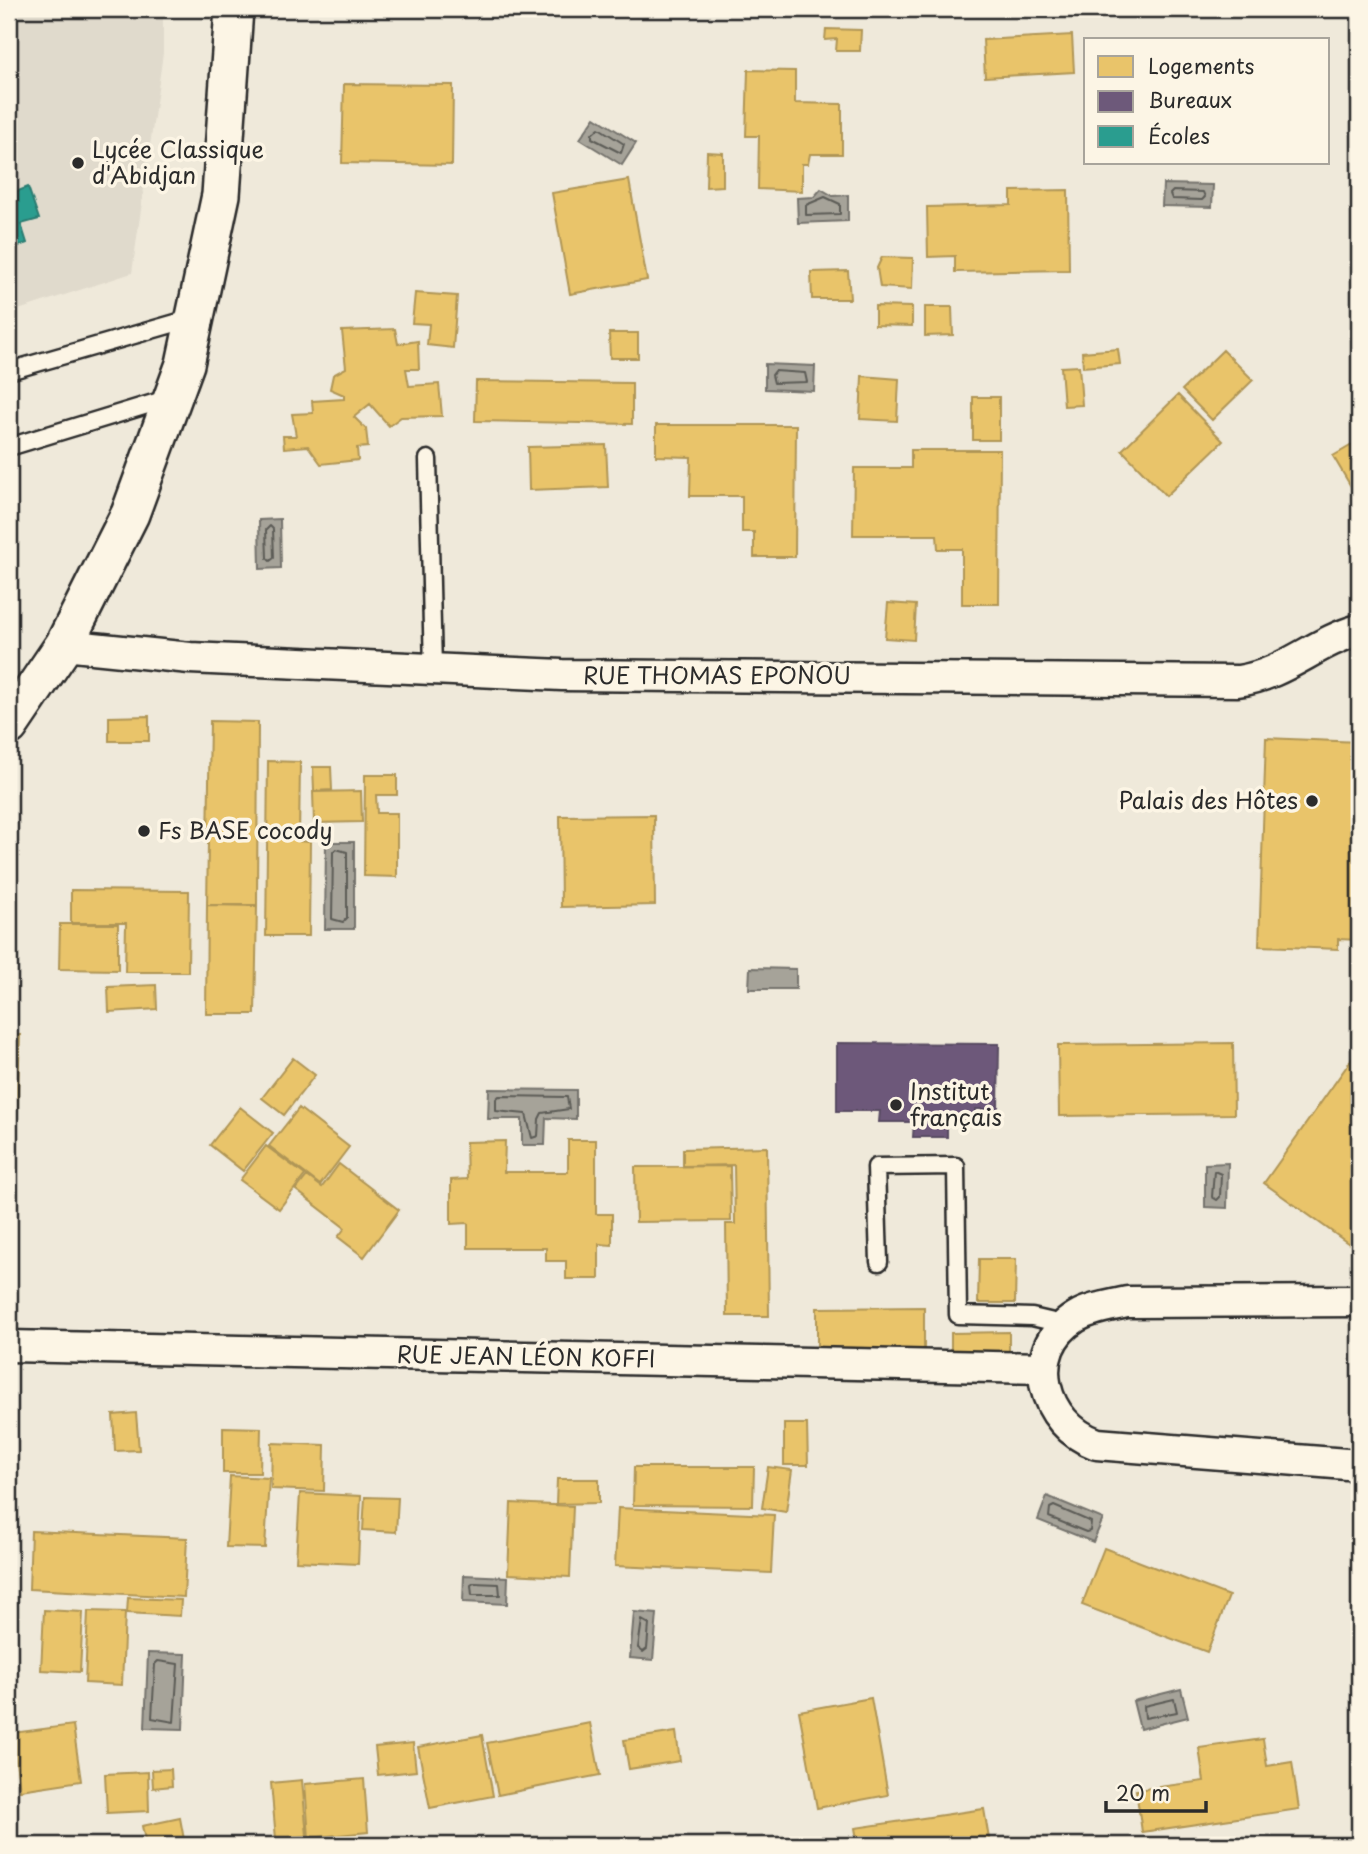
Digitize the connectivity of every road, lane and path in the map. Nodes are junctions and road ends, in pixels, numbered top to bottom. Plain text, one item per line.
1 (234, 9) edge
2 (196, 317) junction
3 (9, 372) edge
4 (173, 397) junction
5 (9, 447) edge
6 (428, 459) dead end
7 (1359, 630) edge
8 (64, 645) junction
9 (433, 669) junction
10 (9, 726) edge
11 (878, 1262) dead end
12 (1359, 1301) edge
13 (1066, 1325) junction
14 (9, 1346) edge
15 (1043, 1368) junction
16 (1359, 1465) edge

1 - 2 street
2 - 3 lane
2 - 4 street
4 - 5 lane
4 - 8 street
6 - 9 lane
7 - 9 street, RUE THOMAS EPONOU
8 - 9 street, RUE THOMAS EPONOU
8 - 10 street
11 - 13 lane
12 - 13 street
13 - 15 street
14 - 15 street, RUE JEAN LÉON KOFFI
15 - 16 street

